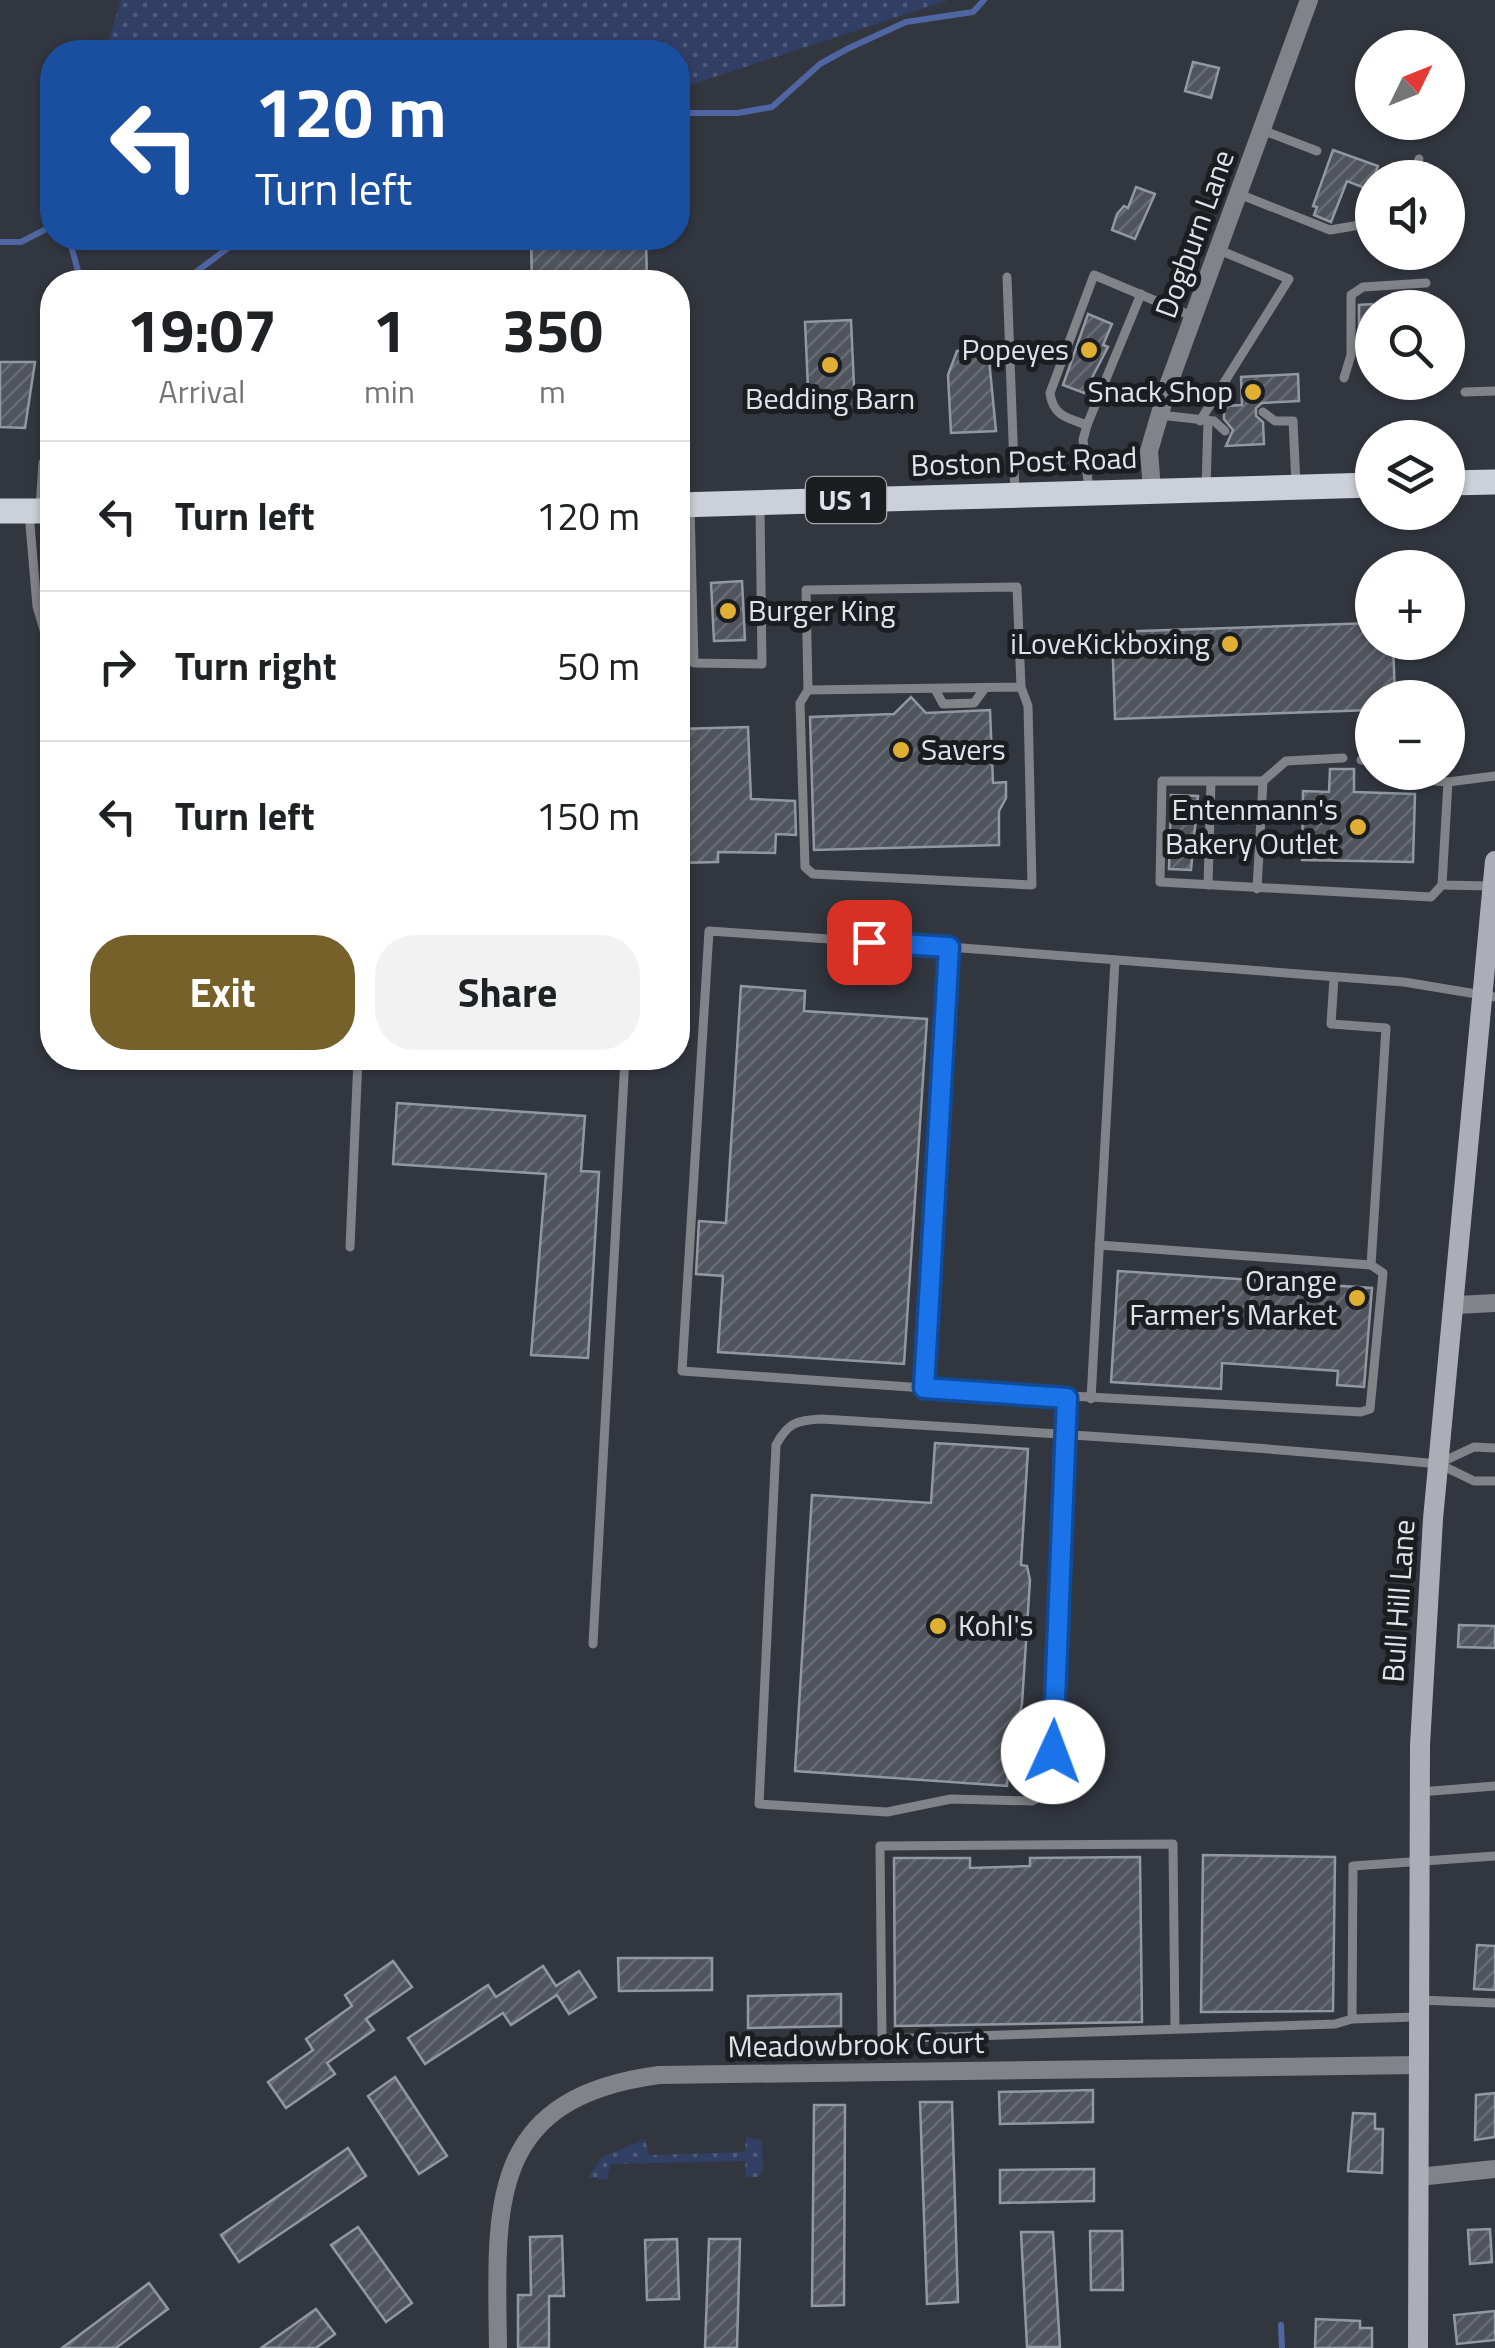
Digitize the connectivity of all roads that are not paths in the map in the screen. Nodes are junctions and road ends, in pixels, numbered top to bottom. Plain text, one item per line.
1 (1309, 0) edge
2 (1262, 130) junction
3 (1318, 151) dead end
4 (1239, 194) junction
5 (1355, 226) edge
6 (1219, 250) junction
7 (1006, 276) dead end
8 (1426, 283) dead end
9 (1141, 294) junction
10 (1194, 317) junction
11 (1344, 378) dead end
12 (1495, 390) edge
13 (1465, 392) dead end
14 (1262, 412) dead end
15 (1224, 413) dead end
16 (1160, 415) junction
17 (1207, 421) junction
18 (1275, 421) junction
19 (1087, 425) junction
20 (1263, 430) dead end
21 (1225, 432) dead end
22 (1495, 482) edge
23 (1465, 483) edge
24 (1355, 486) edge
25 (1296, 488) junction
26 (1206, 489) junction
27 (1152, 490) junction
28 (1089, 492) junction
29 (1015, 494) junction
30 (760, 503) junction
31 (690, 505) edge
32 (0, 511) edge
33 (40, 511) edge
34 (690, 600) edge
35 (40, 616) edge
36 (1022, 688) junction
37 (808, 690) junction
38 (1343, 758) dead end
39 (1495, 776) edge
40 (1465, 780) edge
41 (1211, 781) junction
42 (1264, 781) junction
43 (1448, 790) edge
44 (1495, 861) edge
45 (1442, 884) junction
46 (1208, 885) junction
47 (1493, 886) edge
48 (1257, 888) junction
49 (949, 947) junction
50 (1115, 960) junction
51 (1334, 978) junction
52 (1489, 996) edge
53 (357, 1070) edge
54 (624, 1070) edge
55 (1100, 1245) junction
56 (350, 1247) dead end
57 (1371, 1265) junction
58 (1495, 1303) edge
59 (1457, 1304) junction
60 (924, 1388) junction
61 (1067, 1398) junction
62 (1092, 1399) junction
63 (1066, 1434) junction
64 (1495, 1448) edge
65 (1439, 1464) junction
66 (1495, 1481) edge
67 (593, 1644) dead end
68 (1495, 1786) edge
69 (1420, 1792) junction
70 (1495, 1856) edge
71 (1420, 1864) junction
72 (1495, 2003) edge
73 (1420, 2009) junction
74 (1352, 2018) junction
75 (1174, 2028) junction
76 (1420, 2065) junction
77 (1495, 2168) edge
78 (1418, 2177) junction
79 (498, 2348) edge
80 (1418, 2348) edge

1 - 2 street, Dogburn Lane
2 - 3 lane
2 - 4 street, Dogburn Lane
4 - 5 lane
4 - 6 street, Dogburn Lane
6 - 10 street, Dogburn Lane
6 - 17 lane
7 - 29 lane
8 - 11 lane
9 - 10 lane
9 - 19 lane
9 - 19 lane
10 - 16 street, Dogburn Lane
12 - 13 lane
14 - 18 lane
15 - 17 lane
16 - 17 lane
16 - 27 street, Dogburn Lane
17 - 21 lane
17 - 26 lane
18 - 20 lane
18 - 25 lane
19 - 28 lane
22 - 23 main road
24 - 25 main road, Boston Post Road / US 1
25 - 26 main road, Boston Post Road / US 1
26 - 27 main road, Boston Post Road / US 1
27 - 28 main road, Boston Post Road / US 1
28 - 29 main road, Boston Post Road / US 1
29 - 30 main road, Boston Post Road / US 1
30 - 31 main road, Boston Post Road / US 1
30 - 34 lane
32 - 33 main road
33 - 35 lane
36 - 37 lane
36 - 37 lane
36 - 37 lane
38 - 42 lane
39 - 40 lane
41 - 42 lane
41 - 46 lane
41 - 46 lane
42 - 48 lane
43 - 45 lane
44 - 47 main road, Bull Hill Lane
45 - 47 lane
45 - 48 lane
46 - 48 lane
47 - 52 main road, Bull Hill Lane
49 - 50 lane
49 - 60 lane
49 - 60 lane
50 - 51 lane
50 - 55 lane
51 - 52 lane
51 - 57 lane
52 - 59 main road, Bull Hill Lane
53 - 56 lane
54 - 67 lane
55 - 57 lane
55 - 62 lane
57 - 62 lane
58 - 59 street
59 - 65 main road, Bull Hill Lane
60 - 61 lane
61 - 62 lane
61 - 63 lane
63 - 63 lane
63 - 65 lane
64 - 65 lane
65 - 66 lane
65 - 69 main road, Bull Hill Lane
68 - 69 lane
69 - 71 main road, Bull Hill Lane
70 - 71 lane
71 - 73 main road, Bull Hill Lane
71 - 74 lane
72 - 73 lane
73 - 74 lane
73 - 76 main road, Bull Hill Lane
74 - 75 lane
75 - 75 lane
76 - 78 main road, Bull Hill Lane
76 - 79 street, Meadowbrook Court
77 - 78 street
78 - 80 main road, Bull Hill Lane

